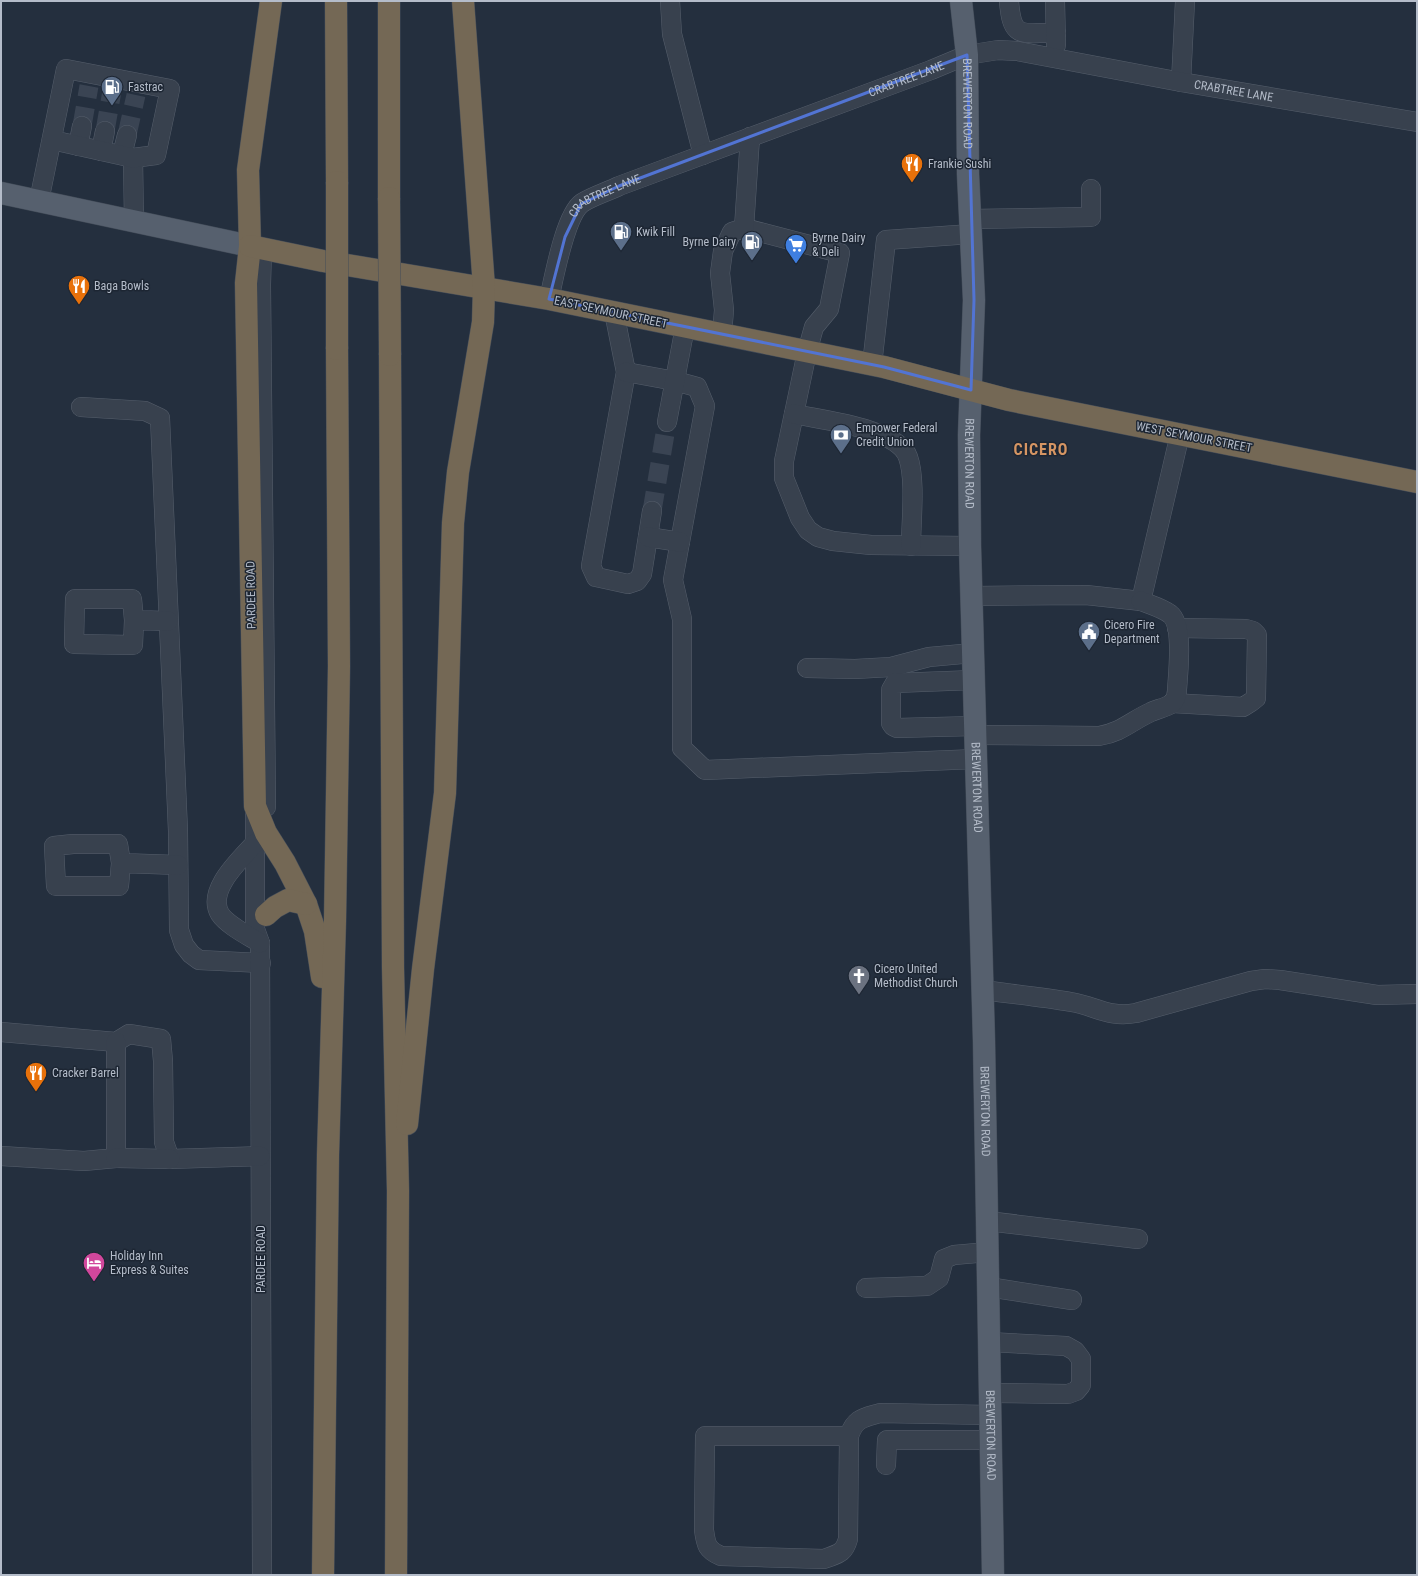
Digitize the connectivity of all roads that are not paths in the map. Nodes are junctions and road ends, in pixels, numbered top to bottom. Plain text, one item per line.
1 (271, 1) edge
2 (336, 1) edge
3 (389, 1) edge
4 (463, 1) edge
5 (670, 1) edge
6 (961, 1) edge
7 (1009, 1) edge
8 (1055, 1) edge
9 (1185, 1) edge
10 (1056, 32) junction
11 (967, 55) junction
12 (1057, 59) junction
13 (1181, 82) junction
14 (1417, 122) edge
15 (82, 126) tunnel mouth
16 (105, 131) tunnel mouth
17 (127, 135) tunnel mouth
18 (750, 138) junction
19 (52, 140) junction
20 (78, 146) junction
21 (100, 151) junction
22 (703, 155) junction
23 (128, 157) junction
24 (1091, 189) dead end
25 (1, 193) edge
26 (39, 202) junction
27 (134, 222) junction
28 (970, 227) junction
29 (744, 228) junction
30 (256, 247) junction
31 (484, 287) junction
32 (549, 299) junction
33 (614, 312) junction
34 (685, 327) junction
35 (722, 334) junction
36 (808, 352) junction
37 (872, 365) junction
38 (626, 372) junction
39 (675, 382) junction
40 (971, 390) junction
41 (81, 407) dead end
42 (794, 414) junction
43 (667, 422) tunnel mouth
44 (1180, 434) junction
45 (1417, 482) edge
46 (652, 511) tunnel mouth
47 (648, 537) junction
48 (680, 542) junction
49 (911, 546) junction
50 (970, 546) junction
51 (972, 596) junction
52 (1141, 601) junction
53 (134, 620) dead end
54 (168, 621) junction
55 (1177, 628) junction
56 (973, 653) junction
57 (807, 668) dead end
58 (974, 680) junction
59 (1172, 703) junction
60 (975, 730) junction
61 (976, 759) junction
62 (260, 838) junction
63 (121, 863) dead end
64 (178, 865) junction
65 (306, 904) junction
66 (266, 916) junction
67 (260, 943) junction
68 (260, 963) junction
69 (982, 990) junction
70 (1417, 994) edge
71 (1, 1032) edge
72 (116, 1042) junction
73 (331, 1055) junction
74 (1, 1156) edge
75 (260, 1156) junction
76 (116, 1158) junction
77 (170, 1159) junction
78 (398, 1191) junction
79 (987, 1221) junction
80 (1138, 1240) dead end
81 (988, 1252) junction
82 (988, 1287) junction
83 (866, 1288) dead end
84 (1072, 1300) dead end
85 (989, 1342) junction
86 (990, 1393) junction
87 (990, 1415) junction
88 (848, 1436) junction
89 (991, 1440) junction
90 (886, 1464) dead end
91 (262, 1575) edge
92 (323, 1575) edge
93 (396, 1575) edge
94 (993, 1575) edge

1 - 30 highway
2 - 73 highway, bridge
3 - 78 highway, bridge
4 - 31 highway
5 - 22 street
6 - 11 main road, BREWERTON ROAD
7 - 10 street
8 - 10 street
9 - 13 street
10 - 12 street
11 - 12 street, CRABTREE LANE
11 - 18 street, CRABTREE LANE
11 - 28 main road, BREWERTON ROAD
12 - 13 street, CRABTREE LANE
13 - 14 street, CRABTREE LANE
15 - 20 street
16 - 21 street
17 - 23 street
18 - 22 street, CRABTREE LANE
18 - 29 street
19 - 20 street
19 - 23 street
19 - 26 street
20 - 21 street
21 - 23 street
22 - 32 street, CRABTREE LANE
23 - 27 street
24 - 28 street
25 - 26 main road
26 - 27 main road
27 - 30 main road
28 - 37 street
28 - 40 main road, BREWERTON ROAD
29 - 35 street
29 - 36 street
30 - 31 highway, EAST SEYMOUR STREET
30 - 62 street, PARDEE ROAD
30 - 62 highway, PARDEE ROAD
31 - 32 highway, EAST SEYMOUR STREET
31 - 78 highway
32 - 33 highway, EAST SEYMOUR STREET
33 - 34 highway, EAST SEYMOUR STREET
33 - 38 street
34 - 35 highway, EAST SEYMOUR STREET
34 - 39 street
35 - 36 highway, EAST SEYMOUR STREET
36 - 37 highway, EAST SEYMOUR STREET
36 - 42 street
37 - 40 highway, EAST SEYMOUR STREET
38 - 39 street
38 - 47 street
39 - 43 street
39 - 48 street
40 - 44 highway, WEST SEYMOUR STREET
40 - 50 main road, BREWERTON ROAD
41 - 54 street
42 - 49 street
42 - 49 street
44 - 45 highway, WEST SEYMOUR STREET
44 - 52 street
46 - 47 street
47 - 48 street
48 - 61 street
49 - 50 street
50 - 51 main road, BREWERTON ROAD
51 - 52 street
51 - 56 main road, BREWERTON ROAD
52 - 55 street
53 - 54 street
54 - 64 street
55 - 59 street
55 - 59 street
56 - 57 street
56 - 58 main road, BREWERTON ROAD
58 - 60 main road, BREWERTON ROAD
58 - 60 street
59 - 60 street
60 - 61 main road, BREWERTON ROAD
61 - 69 main road, BREWERTON ROAD
62 - 65 highway
62 - 66 street, PARDEE ROAD
62 - 67 street, PARDEE ROAD
62 - 67 street
63 - 64 street
64 - 68 street
65 - 66 highway
65 - 73 highway
66 - 67 street, PARDEE ROAD
67 - 68 street, PARDEE ROAD
68 - 75 street, PARDEE ROAD
69 - 70 street
69 - 79 main road, BREWERTON ROAD
71 - 72 street
72 - 76 street
72 - 77 street
73 - 92 highway
74 - 76 street
75 - 77 street
75 - 91 street, PARDEE ROAD
76 - 77 street
78 - 93 highway
79 - 80 street
79 - 81 main road, BREWERTON ROAD
81 - 82 main road, BREWERTON ROAD
81 - 83 street
82 - 84 street
82 - 85 main road, BREWERTON ROAD
85 - 86 main road, BREWERTON ROAD
85 - 86 street
86 - 87 main road, BREWERTON ROAD
87 - 88 street
87 - 89 main road, BREWERTON ROAD
88 - 88 street
89 - 90 street
89 - 94 main road, BREWERTON ROAD

